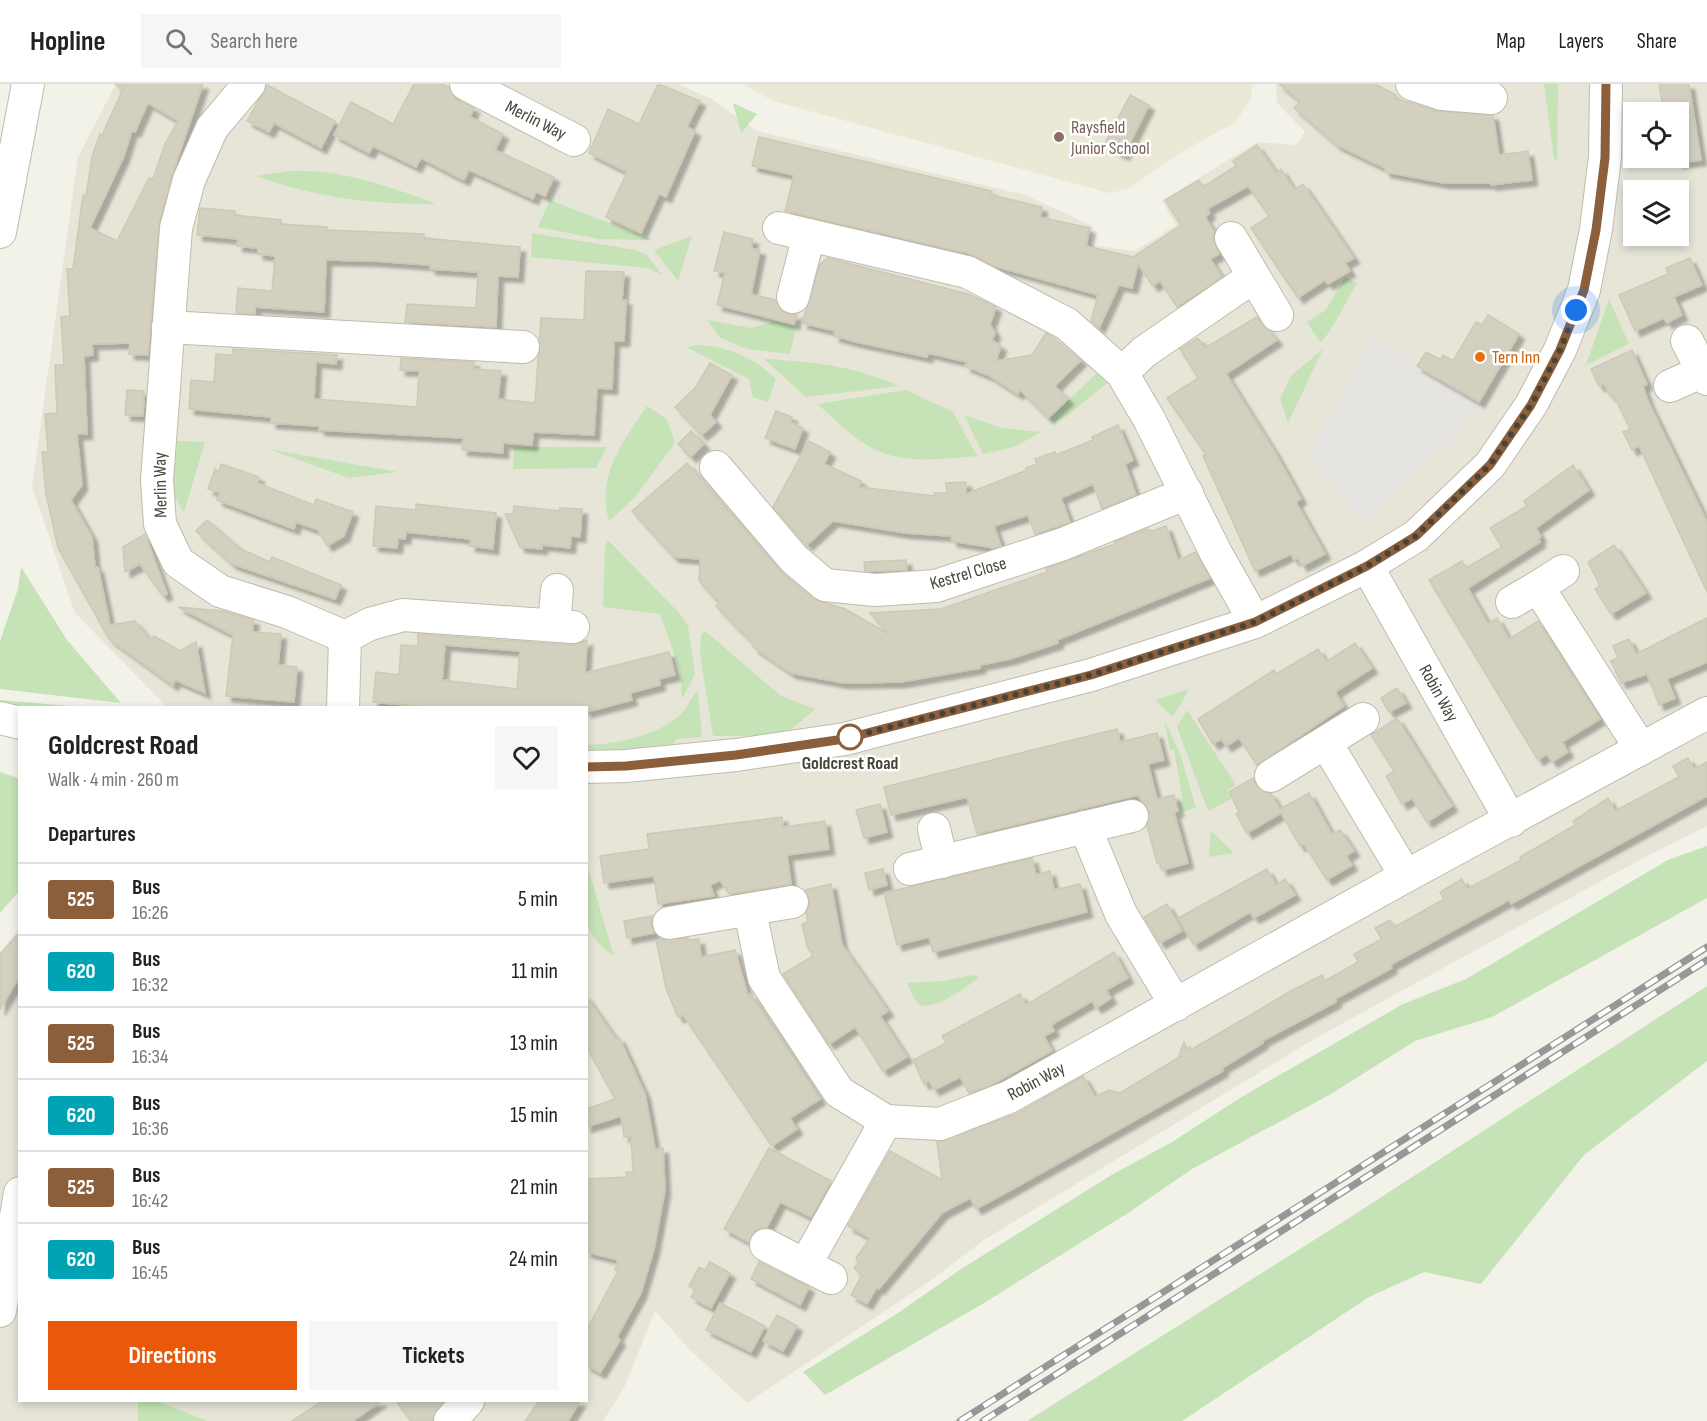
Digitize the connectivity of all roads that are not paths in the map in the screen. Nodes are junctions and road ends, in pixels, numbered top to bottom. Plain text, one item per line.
1 (28, 84) edge
2 (249, 84) edge
3 (466, 84) edge
4 (1412, 84) edge
5 (1606, 84) edge
6 (1491, 98) dead end
7 (574, 140) dead end
8 (0, 232) edge
9 (1231, 238) dead end
10 (1253, 277) junction
11 (793, 297) dead end
12 (1277, 315) dead end
13 (168, 327) junction
14 (1687, 341) dead end
15 (523, 347) dead end
16 (1122, 374) junction
17 (1705, 375) edge
18 (1670, 386) dead end
19 (716, 467) dead end
20 (1187, 493) junction
21 (1367, 566) junction
22 (1538, 587) dead end
23 (557, 590) dead end
24 (1255, 622) junction
25 (345, 637) junction
26 (343, 706) edge
27 (1707, 713) edge
28 (0, 718) edge
29 (1363, 719) dead end
30 (18, 722) edge
31 (0, 737) edge
32 (18, 737) edge
33 (1326, 743) junction
34 (1641, 749) junction
35 (588, 767) edge
36 (1271, 776) dead end
37 (1132, 816) dead end
38 (1511, 821) junction
39 (1085, 827) junction
40 (934, 829) dead end
41 (942, 862) junction
42 (910, 869) dead end
43 (1406, 876) junction
44 (792, 902) dead end
45 (750, 911) junction
46 (669, 923) dead end
47 (1176, 1005) junction
48 (886, 1121) junction
49 (18, 1205) edge
50 (766, 1245) dead end
51 (0, 1311) edge
52 (467, 1402) edge
53 (450, 1421) edge

1 - 8 street
2 - 13 street, Merlin Way
3 - 7 street, Merlin Way
4 - 6 street
5 - 21 street
9 - 10 street
10 - 12 street
10 - 16 street
11 - 16 street
13 - 15 street
13 - 25 street, Merlin Way
14 - 17 street
16 - 20 street
17 - 18 street
19 - 20 street, Kestrel Close
20 - 24 street
21 - 24 street
21 - 38 street, Robin Way
22 - 34 street
23 - 25 street
24 - 35 street
25 - 26 street
27 - 34 street, Robin Way
28 - 30 street
29 - 33 street
31 - 32 street
33 - 36 street
33 - 43 street
34 - 38 street, Robin Way
37 - 39 street
38 - 43 street, Robin Way
39 - 41 street
39 - 47 street
40 - 41 street
41 - 42 street
43 - 47 street, Robin Way
44 - 45 street
45 - 46 street
45 - 48 street, Robin Way
47 - 48 street, Robin Way
48 - 50 street
49 - 51 street
52 - 53 street

